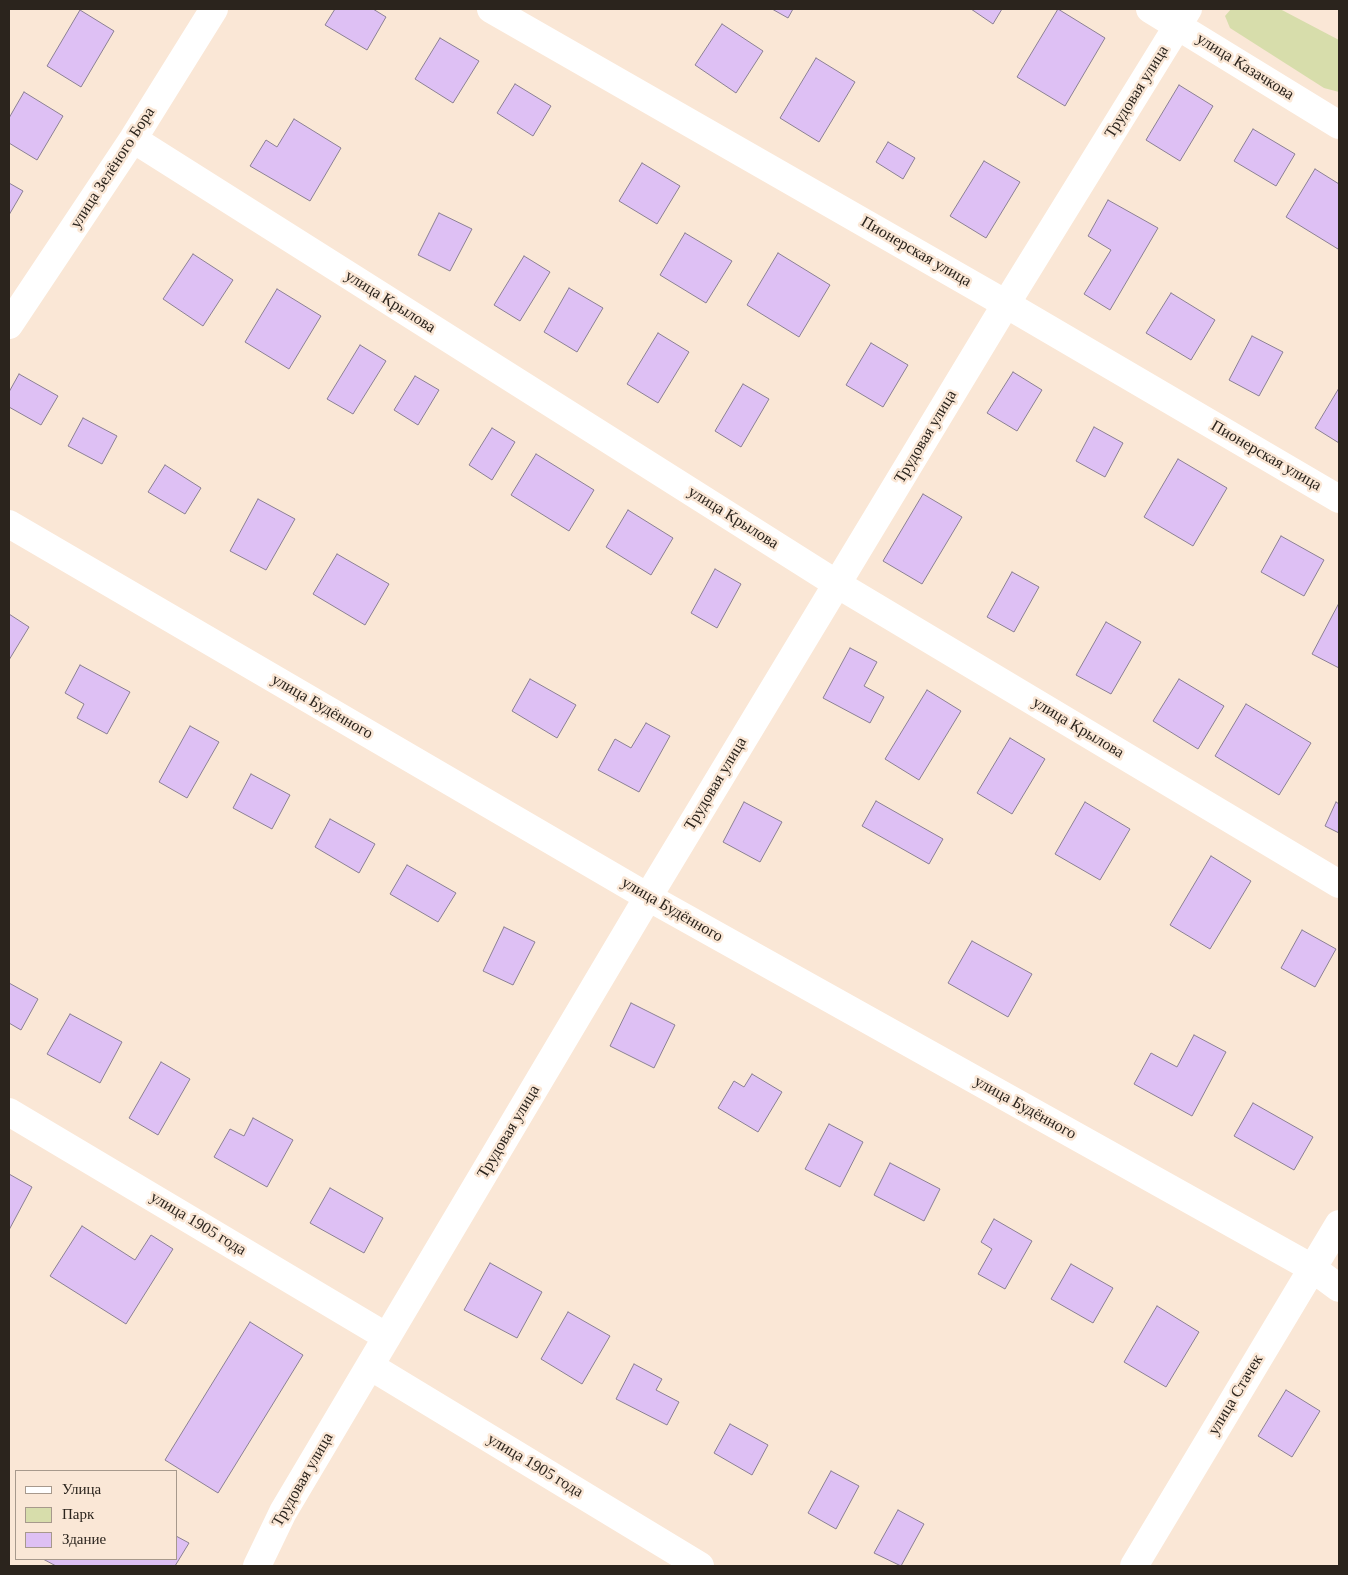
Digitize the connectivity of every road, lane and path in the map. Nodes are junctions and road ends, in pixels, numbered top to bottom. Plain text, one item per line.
1 (214, 9) edge
2 (491, 9) edge
3 (1150, 9) edge
4 (1183, 17) edge
5 (1339, 125) edge
6 (133, 139) junction
7 (1006, 304) junction
8 (9, 325) edge
9 (1339, 499) edge
10 (9, 524) edge
11 (837, 584) junction
12 (1339, 884) edge
13 (648, 897) junction
14 (9, 1112) edge
15 (1339, 1224) edge
16 (1312, 1268) junction
17 (1339, 1288) edge
18 (387, 1337) junction
19 (370, 1366) junction
20 (257, 1566) edge
21 (700, 1566) edge
22 (1134, 1566) edge

1 - 6 street, улица Зелёного Бора
2 - 7 street, Пионерская улица
3 - 4 street, улица Казачкова
4 - 5 street, улица Казачкова
4 - 7 street, Трудовая улица
6 - 8 street, улица Зелёного Бора
6 - 11 street, улица Крылова
7 - 9 street, Пионерская улица
7 - 11 street, Трудовая улица
10 - 13 street, улица Будённого
11 - 12 street, улица Крылова
11 - 13 street, Трудовая улица
13 - 16 street, улица Будённого
13 - 18 street, Трудовая улица
14 - 18 street, улица 1905 года
15 - 16 street, улица Стачек
16 - 17 street, улица Будённого
16 - 22 street, улица Стачек
18 - 19 street, Трудовая улица
19 - 20 street, Трудовая улица
19 - 21 street, улица 1905 года

